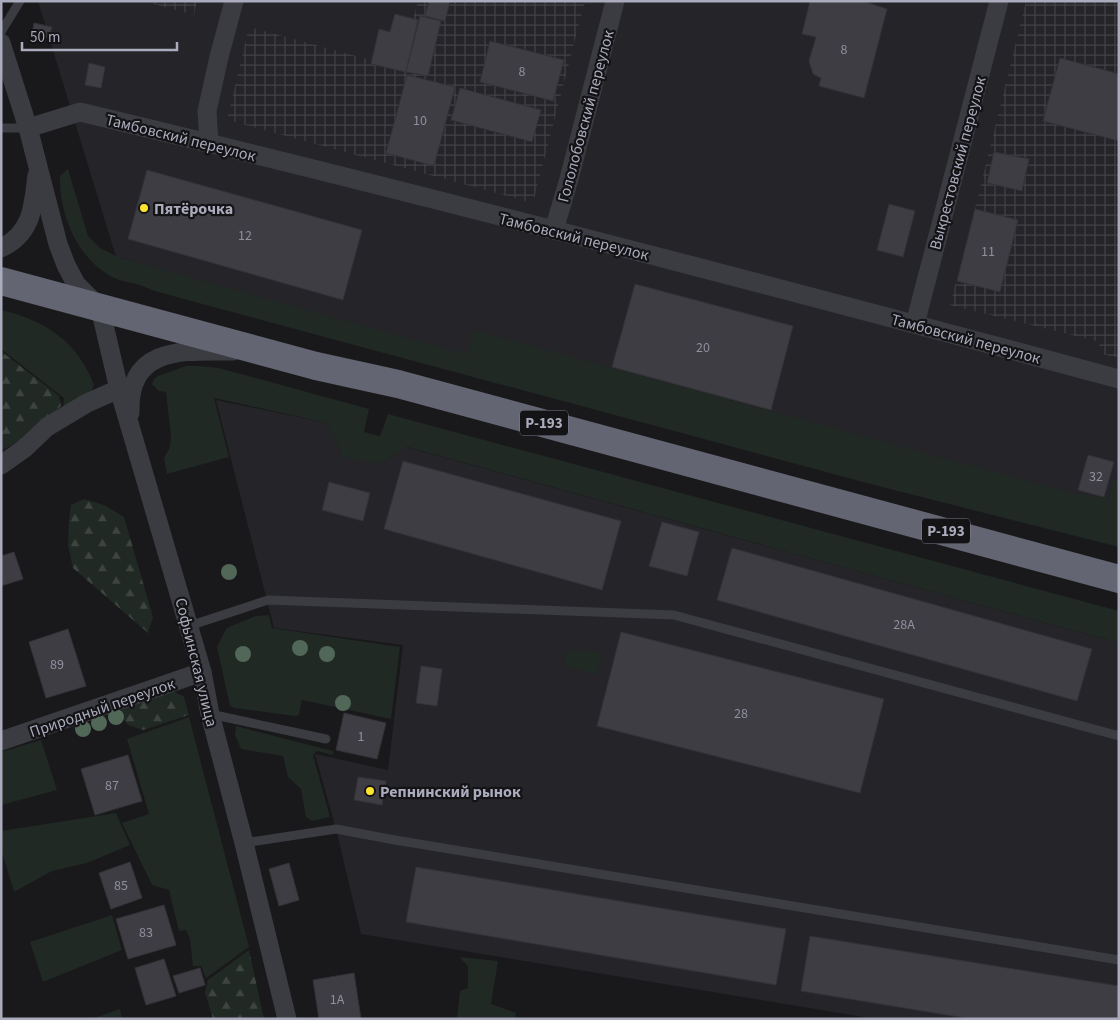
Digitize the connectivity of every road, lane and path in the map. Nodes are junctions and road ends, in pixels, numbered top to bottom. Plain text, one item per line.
1 (20, 1) edge
2 (234, 1) edge
3 (615, 1) edge
4 (998, 1) edge
5 (1, 32) edge
6 (1, 43) edge
7 (1, 128) edge
8 (28, 128) junction
9 (209, 143) junction
10 (38, 166) junction
11 (554, 230) junction
12 (1, 248) edge
13 (1, 280) edge
14 (100, 308) junction
15 (915, 324) junction
16 (265, 352) junction
17 (1119, 379) edge
18 (119, 389) junction
19 (136, 446) junction
20 (1, 465) edge
21 (1119, 578) edge
22 (189, 626) junction
23 (202, 672) junction
24 (210, 714) junction
25 (1119, 736) edge
26 (326, 739) dead end
27 (1, 741) edge
28 (244, 843) junction
29 (1119, 960) edge
30 (287, 1019) edge

1 - 5 lane
2 - 9 street
3 - 11 street, Гололобовский переулок
4 - 15 street, Выкрестовский переулок
6 - 8 street
7 - 8 lane
8 - 9 street, Тамбовский переулок
8 - 10 street
9 - 11 street, Тамбовский переулок
10 - 12 street
10 - 14 street
11 - 15 street, Тамбовский переулок
13 - 14 highway, Р-193
14 - 16 highway, Р-193
14 - 18 street, Софьинская улица
15 - 17 street, Тамбовский переулок
16 - 19 street
16 - 21 highway, Р-193
18 - 19 street, Софьинская улица
18 - 20 street
19 - 22 street, Софьинская улица
22 - 23 street, Софьинская улица
22 - 25 lane
23 - 24 street, Софьинская улица
23 - 27 street, Природный переулок
24 - 26 lane
24 - 28 street, Софьинская улица
28 - 29 lane
28 - 30 street, Софьинская улица

